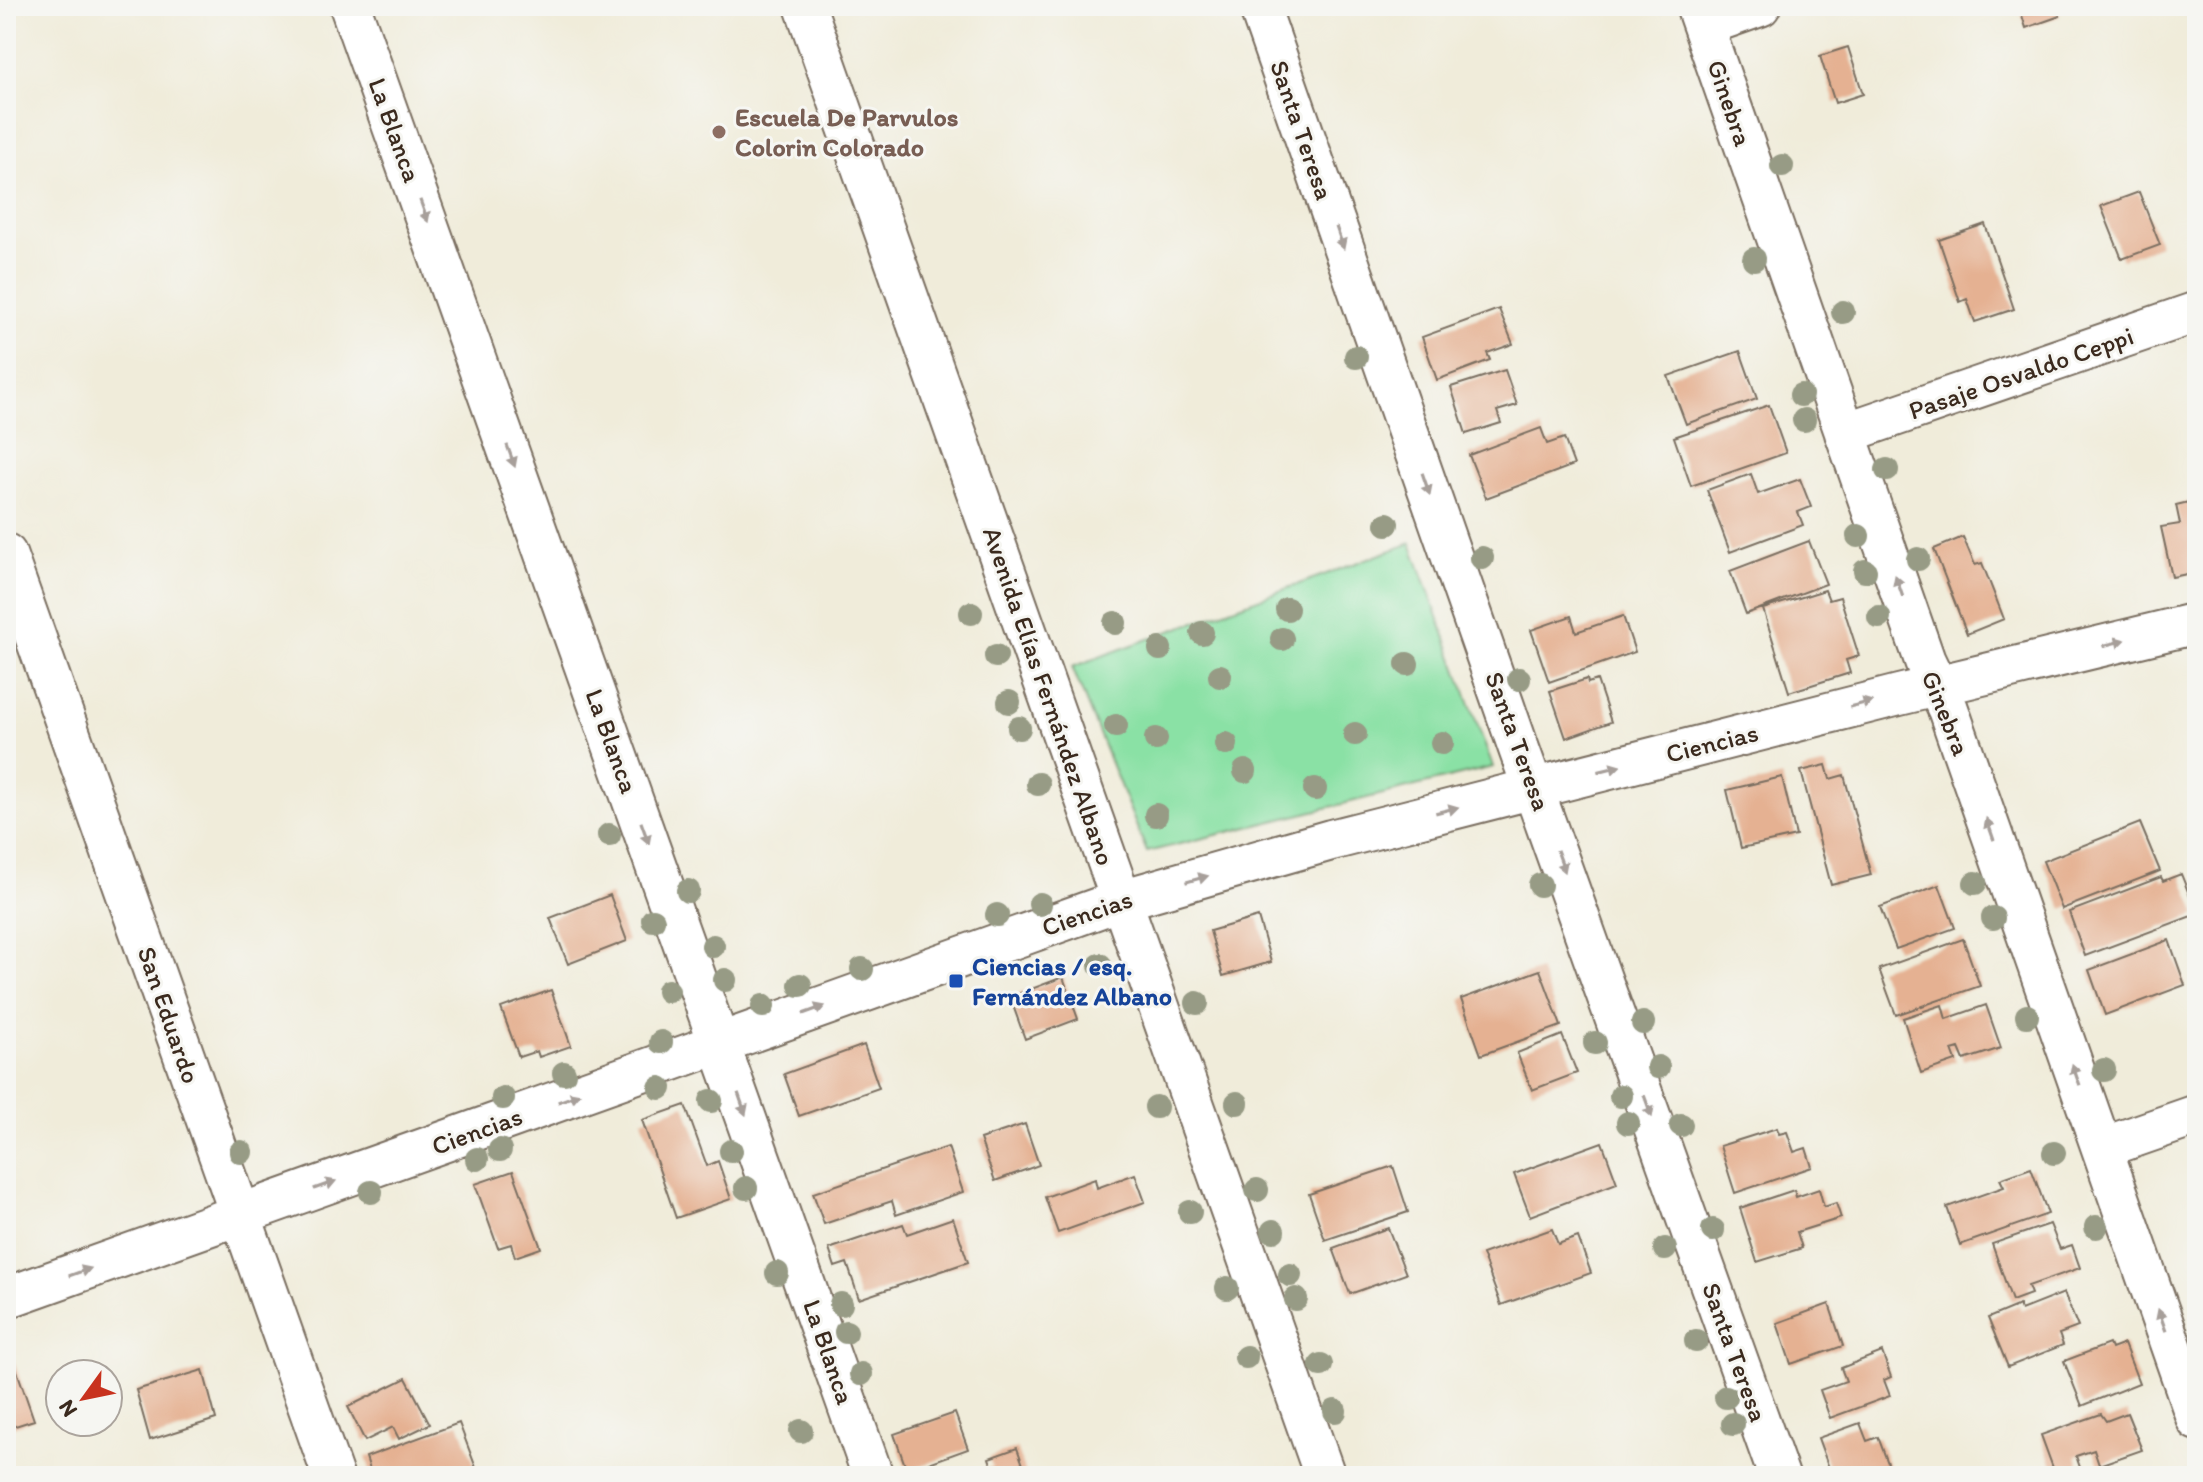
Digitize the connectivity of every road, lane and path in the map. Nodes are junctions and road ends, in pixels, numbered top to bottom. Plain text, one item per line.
1 (350, 6) edge
2 (805, 6) edge
3 (1259, 6) edge
4 (1760, 6) edge
5 (1700, 16) edge
6 (2197, 312) edge
7 (1845, 433) junction
8 (6, 554) edge
9 (2197, 623) edge
10 (1936, 686) junction
11 (1534, 788) junction
12 (1121, 900) junction
13 (720, 1044) junction
14 (2197, 1115) edge
15 (2102, 1148) junction
16 (240, 1215) junction
17 (6, 1298) edge
18 (2197, 1420) edge
19 (333, 1476) edge
20 (873, 1476) edge
21 (1325, 1476) edge
22 (1779, 1476) edge

1 -> 13 street, La Blanca
2 - 12 street, Avenida Elías Fernández Albano
3 -> 11 street, Santa Teresa
4 - 5 street
5 - 7 street, Ginebra
6 - 7 street, Pasaje Osvaldo Ceppi
10 -> 7 street, Ginebra
8 - 16 street, San Eduardo
10 -> 9 street, Ciencias
11 -> 10 street, Ciencias
15 -> 10 street, Ginebra
12 -> 11 street, Ciencias
11 -> 22 street, Santa Teresa
13 -> 12 street, Ciencias
12 - 21 street, Avenida Elías Fernández Albano
16 -> 13 street, Ciencias
13 -> 20 street, La Blanca
14 - 15 street
18 -> 15 street, Ginebra
17 -> 16 street, Ciencias
16 - 19 street, San Eduardo

